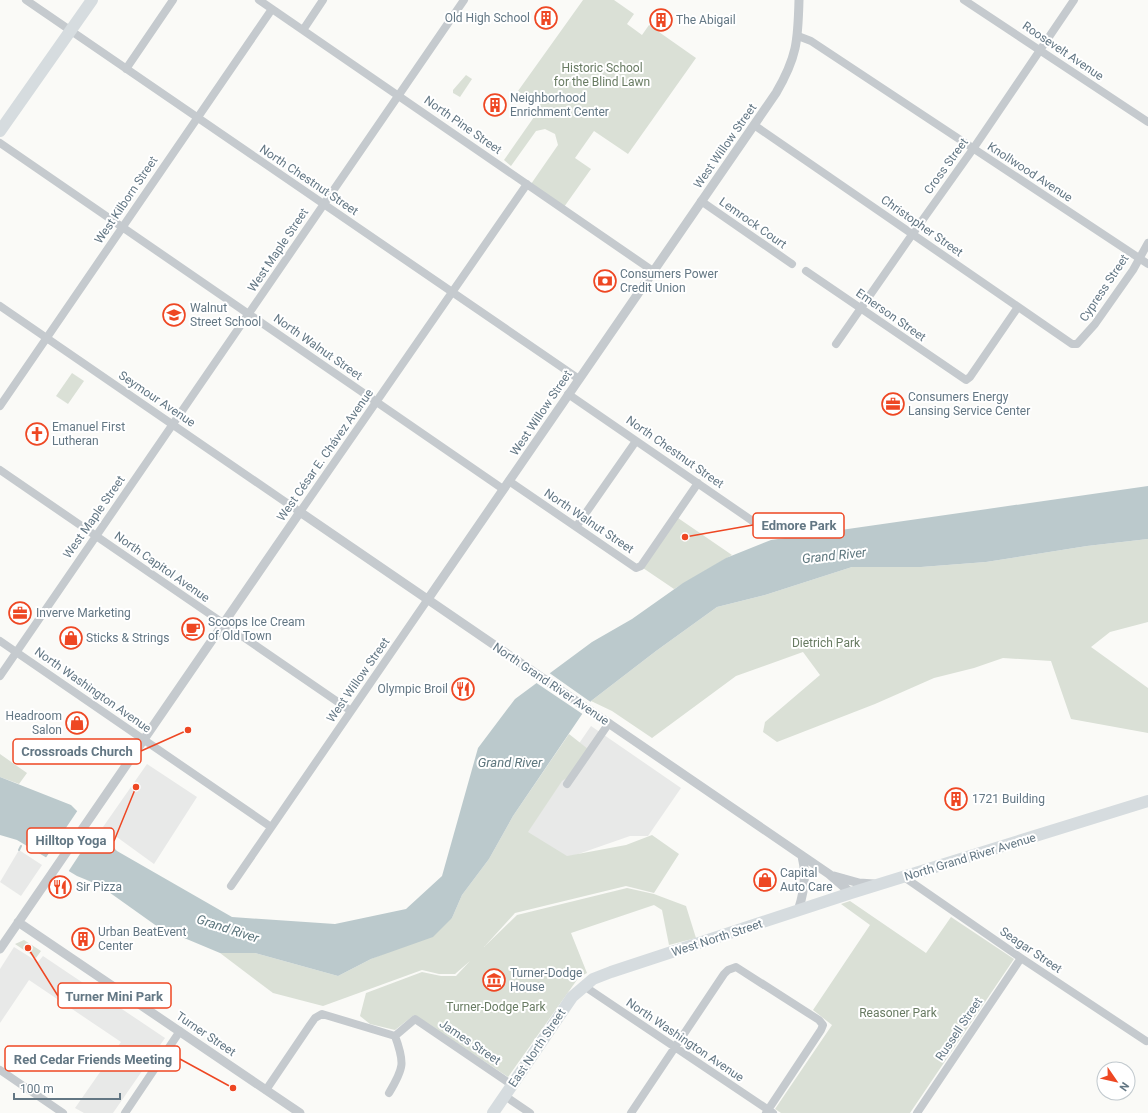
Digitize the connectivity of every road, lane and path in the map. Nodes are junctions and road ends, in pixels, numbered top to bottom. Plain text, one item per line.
1 (26, 0) edge
2 (92, 0) edge
3 (173, 0) edge
4 (259, 0) edge
5 (323, 0) edge
6 (464, 0) edge
7 (799, 0) edge
8 (964, 0) edge
9 (1074, 0) edge
10 (272, 9) junction
11 (303, 30) junction
12 (70, 31) junction
13 (798, 36) junction
14 (1040, 50) junction
15 (126, 69) junction
16 (399, 95) junction
17 (197, 118) junction
18 (1148, 122) edge
19 (754, 125) junction
20 (0, 131) edge
21 (0, 143) edge
22 (973, 150) junction
23 (527, 184) junction
24 (701, 201) junction
25 (324, 204) junction
26 (122, 227) junction
27 (912, 234) junction
28 (1148, 243) edge
29 (1138, 257) junction
30 (792, 264) dead end
31 (1148, 264) edge
32 (806, 270) dead end
33 (653, 271) junction
34 (452, 293) junction
35 (0, 306) edge
36 (1018, 307) junction
37 (861, 308) junction
38 (248, 314) junction
39 (45, 337) junction
40 (836, 344) dead end
41 (1077, 344) joint
42 (579, 379) junction
43 (568, 394) junction
44 (377, 402) junction
45 (0, 406) edge
46 (173, 424) junction
47 (636, 440) junction
48 (0, 470) edge
49 (509, 481) junction
50 (698, 483) junction
51 (503, 489) junction
52 (300, 512) junction
53 (576, 527) junction
54 (767, 531) dead end
55 (96, 536) junction
56 (428, 599) junction
57 (224, 623) junction
58 (0, 641) edge
59 (16, 652) junction
60 (0, 676) edge
61 (351, 711) junction
62 (605, 721) junction
63 (144, 740) junction
64 (567, 784) dead end
65 (1148, 801) edge
66 (271, 827) junction
67 (802, 856) junction
68 (829, 874) junction
69 (904, 878) junction
70 (882, 884) junction
71 (231, 886) dead end
72 (851, 894) junction
73 (798, 911) junction
74 (18, 922) junction
75 (0, 949) edge
76 (1021, 958) junction
77 (584, 986) junction
78 (180, 1031) junction
79 (396, 1036) junction
80 (1146, 1041) dead end
81 (675, 1048) junction
82 (0, 1070) edge
83 (512, 1084) junction
84 (266, 1090) junction
85 (389, 1093) dead end
86 (505, 1096) junction
87 (52, 1106) junction
88 (769, 1112) edge
89 (47, 1113) edge
90 (63, 1113) edge
91 (125, 1113) edge
92 (300, 1113) edge
93 (493, 1113) edge
94 (530, 1113) edge
95 (631, 1113) edge
96 (917, 1113) edge

1 - 12 street, North Chestnut Street
2 - 12 main road
3 - 15 street
4 - 10 street, North Pine Street
5 - 11 street
6 - 16 street, West Maple Street
7 - 13 street, West Willow Street
8 - 14 street, Roosevelt Avenue
9 - 14 street, Cross Street
10 - 11 street, North Pine Street
10 - 17 street, West Kilborn Street
11 - 16 street, North Pine Street
12 - 15 street, North Chestnut Street
12 - 20 main road
13 - 19 street, West Willow Street
13 - 22 street, Knollwood Avenue
14 - 18 street, Roosevelt Avenue
14 - 22 street, Cross Street
15 - 17 street, North Chestnut Street
16 - 23 street, North Pine Street
16 - 25 street, West Maple Street
17 - 25 street, North Chestnut Street
17 - 26 street, West Kilborn Street
19 - 24 street, West Willow Street
19 - 27 street, Christopher Street
21 - 26 street, North Walnut Street
22 - 27 street, Cross Street
22 - 29 street, Knollwood Avenue
23 - 33 street, North Pine Street
23 - 34 street, West César E. Chávez Avenue
24 - 30 street, Lemrock Court
24 - 33 street, West Willow Street
25 - 34 street, North Chestnut Street
25 - 38 street, West Maple Street
26 - 38 street, North Walnut Street
26 - 39 street, West Kilborn Street
27 - 36 street, Christopher Street
27 - 37 street, Cross Street
28 - 29 street, Cypress Street
29 - 31 street, Knollwood Avenue
29 - 41 street, Cypress Street
32 - 37 street, Emerson Street
33 - 42 street, West Willow Street
34 - 42 street, North Chestnut Street
34 - 44 street, West César E. Chávez Avenue
35 - 39 street, Seymour Avenue
36 - 37 street, Emerson Street
36 - 41 street, Christopher Street
37 - 40 street, Cross Street
38 - 44 street, North Walnut Street
38 - 46 street, West Maple Street
39 - 45 street, West Kilborn Street
39 - 46 street, Seymour Avenue
42 - 43 street, West Willow Street
43 - 47 street, North Chestnut Street
43 - 49 street, West Willow Street
44 - 51 street, North Walnut Street
44 - 52 street, West César E. Chávez Avenue
46 - 52 street, Seymour Avenue
46 - 55 street, West Maple Street
47 - 50 street, North Chestnut Street
47 - 53 street
48 - 55 street, North Capitol Avenue
49 - 51 street, West Willow Street
49 - 53 street, North Walnut Street
50 - 53 street, North Walnut Street
50 - 54 street, North Chestnut Street
51 - 56 street, West Willow Street
52 - 56 street, North Grand River Avenue
52 - 57 street, West César E. Chávez Avenue
55 - 57 street, North Capitol Avenue
55 - 59 street, West Maple Street
56 - 61 street, West Willow Street
56 - 62 street, North Grand River Avenue
57 - 61 street, North Capitol Avenue
57 - 63 street, West César E. Chávez Avenue
58 - 59 street, North Washington Avenue
59 - 60 street, West Maple Street
59 - 63 street, North Washington Avenue
61 - 66 street, West Willow Street
62 - 64 street
62 - 67 street, North Grand River Avenue
63 - 66 street, North Washington Avenue
63 - 74 street, West César E. Chávez Avenue
65 - 69 main road, North Grand River Avenue
66 - 71 street, West Willow Street
67 - 68 street, North Grand River Avenue
67 - 73 street
68 - 70 street
68 - 72 street, North Grand River Avenue
69 - 70 main road, North Grand River Avenue
69 - 76 street, Seagar Street
70 - 72 main road, North Grand River Avenue
72 - 73 main road, West North Street
73 - 77 main road, West North Street
74 - 75 street, West César E. Chávez Avenue
74 - 78 street, Turner Street
76 - 80 street, Seagar Street
76 - 96 street, Russell Street
77 - 81 street, North Washington Avenue
77 - 83 main road, East North Street
78 - 84 street, Turner Street
78 - 91 street
79 - 83 street, James Street
79 - 84 street
79 - 85 street
81 - 88 street, North Washington Avenue
81 - 88 street
81 - 95 street
82 - 87 street
83 - 86 main road, East North Street
84 - 92 street, Turner Street
86 - 93 main road, East North Street
86 - 94 street
87 - 89 street
87 - 90 street

